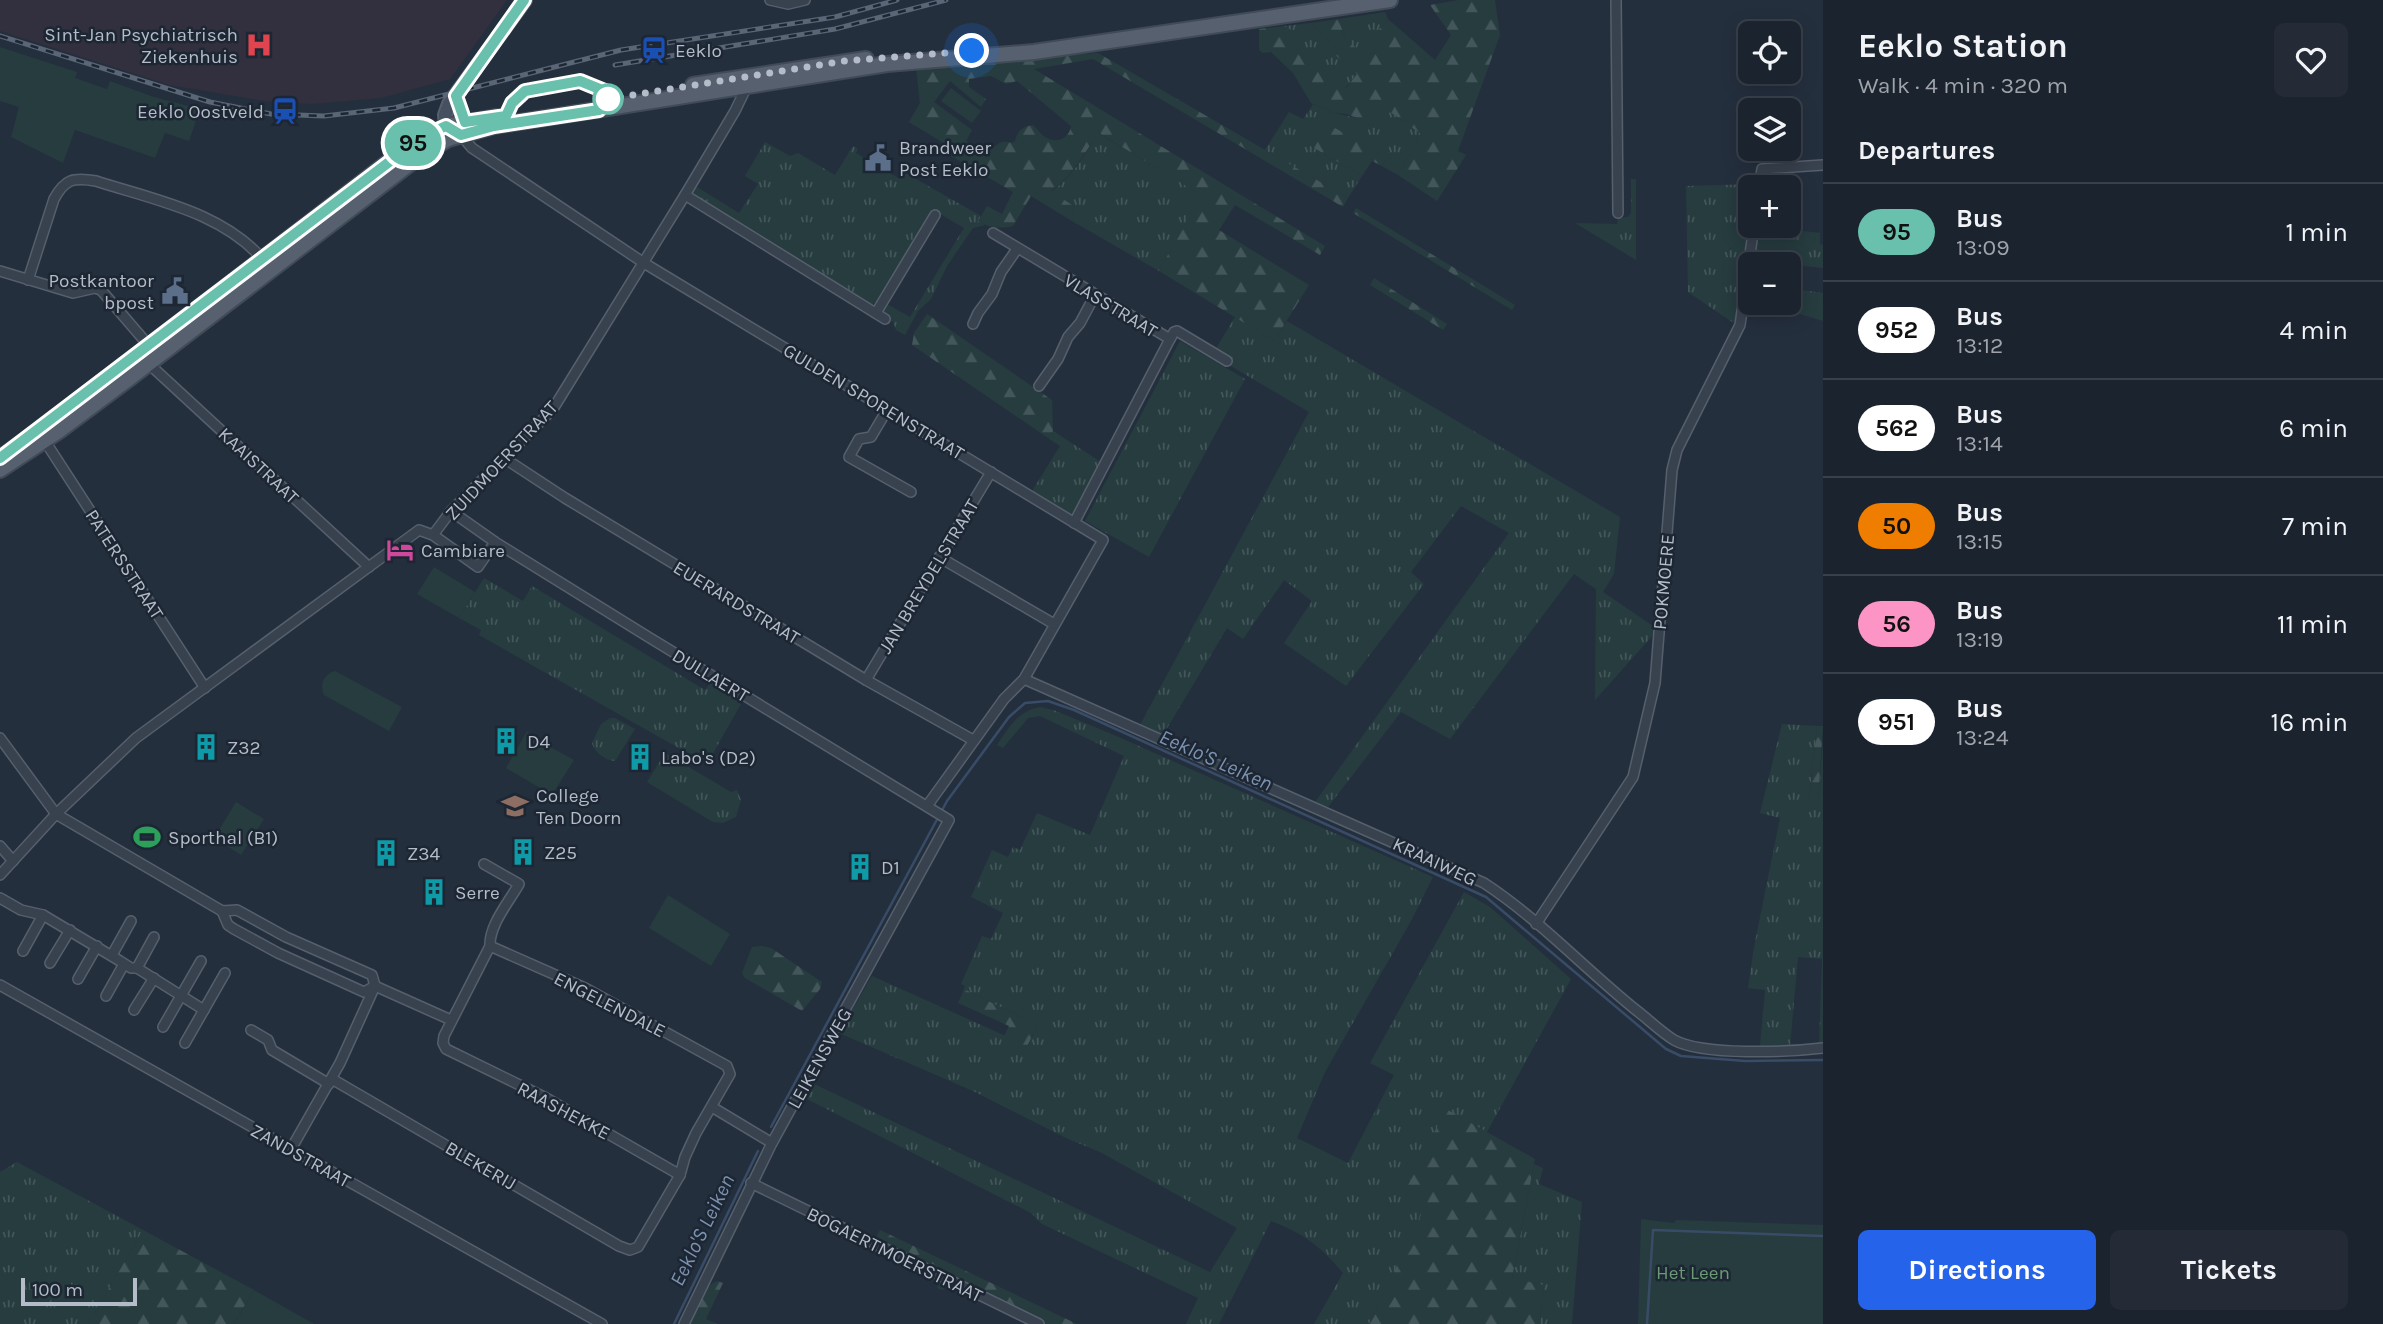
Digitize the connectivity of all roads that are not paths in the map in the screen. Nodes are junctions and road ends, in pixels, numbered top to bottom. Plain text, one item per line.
1 (524, 0) edge
2 (770, 0) edge
3 (806, 0) edge
4 (1344, 0) edge
5 (1390, 0) edge
6 (1616, 0) edge
7 (748, 81) junction
8 (456, 96) junction
9 (446, 126) junction
10 (463, 129) junction
11 (1823, 165) edge
12 (1761, 175) edge
13 (685, 195) junction
14 (346, 203) junction
15 (1618, 213) dead end
16 (935, 215) dead end
17 (993, 233) dead end
18 (1752, 238) edge
19 (1017, 249) junction
20 (644, 263) junction
21 (267, 264) junction
22 (0, 271) edge
23 (28, 280) junction
24 (1095, 295) junction
25 (876, 313) junction
26 (886, 319) dead end
27 (973, 324) dead end
28 (1170, 339) junction
29 (147, 356) junction
30 (1227, 361) dead end
31 (1040, 386) dead end
32 (887, 410) junction
33 (41, 436) junction
34 (0, 457) edge
35 (504, 458) junction
36 (0, 470) edge
37 (990, 472) junction
38 (911, 492) dead end
39 (451, 512) junction
40 (1074, 523) junction
41 (433, 535) junction
42 (495, 542) junction
43 (939, 557) junction
44 (369, 567) junction
45 (1054, 624) junction
46 (1024, 679) junction
47 (866, 680) junction
48 (205, 688) junction
49 (0, 738) edge
50 (973, 740) junction
51 (932, 809) junction
52 (55, 814) junction
53 (0, 846) edge
54 (13, 861) junction
55 (484, 864) dead end
56 (0, 875) edge
57 (0, 898) edge
58 (222, 911) junction
59 (43, 915) junction
60 (131, 921) dead end
61 (1536, 924) junction
62 (70, 930) junction
63 (155, 937) dead end
64 (97, 946) junction
65 (490, 946) junction
66 (23, 951) dead end
67 (112, 955) junction
68 (201, 961) dead end
69 (50, 963) dead end
70 (124, 964) junction
71 (137, 968) junction
72 (225, 973) dead end
73 (154, 978) junction
74 (78, 979) dead end
75 (0, 985) edge
76 (375, 986) junction
77 (106, 996) dead end
78 (181, 996) junction
79 (134, 1010) dead end
80 (204, 1010) junction
81 (451, 1020) junction
82 (163, 1027) dead end
83 (251, 1030) dead end
84 (185, 1043) dead end
85 (1823, 1048) edge
86 (330, 1082) junction
87 (712, 1107) junction
88 (772, 1143) junction
89 (292, 1149) junction
90 (680, 1175) junction
91 (751, 1183) junction
92 (602, 1324) edge
93 (684, 1324) edge
94 (1040, 1324) edge

1 - 8 street
2 - 3 street
4 - 7 main road
5 - 7 main road
6 - 15 street
7 - 10 main road
7 - 13 street, ZUIDMOERSTRAAT
8 - 9 street
8 - 10 street
9 - 10 main road
9 - 14 main road
10 - 14 main road
10 - 20 street, GULDEN SPORENSTRAAT
11 - 12 street
13 - 20 street, ZUIDMOERSTRAAT
13 - 25 street
14 - 21 main road
16 - 25 street
17 - 19 street, VLASSTRAAT
18 - 61 street, POKMOERE
19 - 24 street, VLASSTRAAT
19 - 27 street
20 - 32 street, GULDEN SPORENSTRAAT
20 - 35 street, ZUIDMOERSTRAAT
21 - 23 street
21 - 29 main road
22 - 23 street
23 - 29 street, KAAISTRAAT
24 - 28 street, VLASSTRAAT
24 - 31 street
25 - 26 street
28 - 30 street, VLASSTRAAT
28 - 40 street
29 - 33 main road
29 - 44 street, KAAISTRAAT
32 - 37 street, GULDEN SPORENSTRAAT
32 - 38 street
33 - 34 main road
33 - 36 main road
33 - 48 street, PATERSSTRAAT
35 - 39 street, ZUIDMOERSTRAAT
35 - 47 street, EUERARDSTRAAT
37 - 40 street, GULDEN SPORENSTRAAT
37 - 43 street, JAN BREYDELSTRAAT
39 - 41 street, ZUIDMOERSTRAAT
39 - 42 street, DULLAERT
40 - 45 street, GULDEN SPORENSTRAAT
41 - 42 street
41 - 44 street, ZUIDMOERSTRAAT
42 - 51 street, DULLAERT
43 - 45 street
43 - 47 street, JAN BREYDELSTRAAT
44 - 48 street, ZUIDMOERSTRAAT
45 - 46 street
46 - 50 street
46 - 61 street, KRAAIWEG
47 - 50 street, EUERARDSTRAAT
48 - 52 street, ZUIDMOERSTRAAT
49 - 52 street
50 - 51 street
51 - 88 street, LEIKENSWEG
52 - 54 street, ZUIDMOERSTRAAT
52 - 58 street
53 - 54 street
54 - 56 street, ZUIDMOERSTRAAT
55 - 65 street
57 - 59 street
58 - 76 street
58 - 76 street
59 - 62 street
59 - 66 street
60 - 67 street
61 - 85 street, KRAAIWEG
62 - 64 street
62 - 69 street
63 - 71 street
64 - 67 street
64 - 74 street
65 - 81 street
65 - 87 street, ENGELENDALE
67 - 70 street
68 - 78 street
70 - 71 street
70 - 77 street
71 - 73 street
72 - 80 street
73 - 78 street
73 - 79 street
75 - 89 street, ZANDSTRAAT
76 - 81 street
76 - 86 street
78 - 80 street
78 - 82 street
80 - 84 street
81 - 90 street, RAASHEKKE
83 - 86 street, BLEKERIJ
86 - 89 street
86 - 90 street, BLEKERIJ
87 - 88 street
87 - 90 street
88 - 91 street, LEIKENSWEG
89 - 92 street, ZANDSTRAAT
91 - 93 street, LEIKENSWEG
91 - 94 street, BOGAERTMOERSTRAAT

